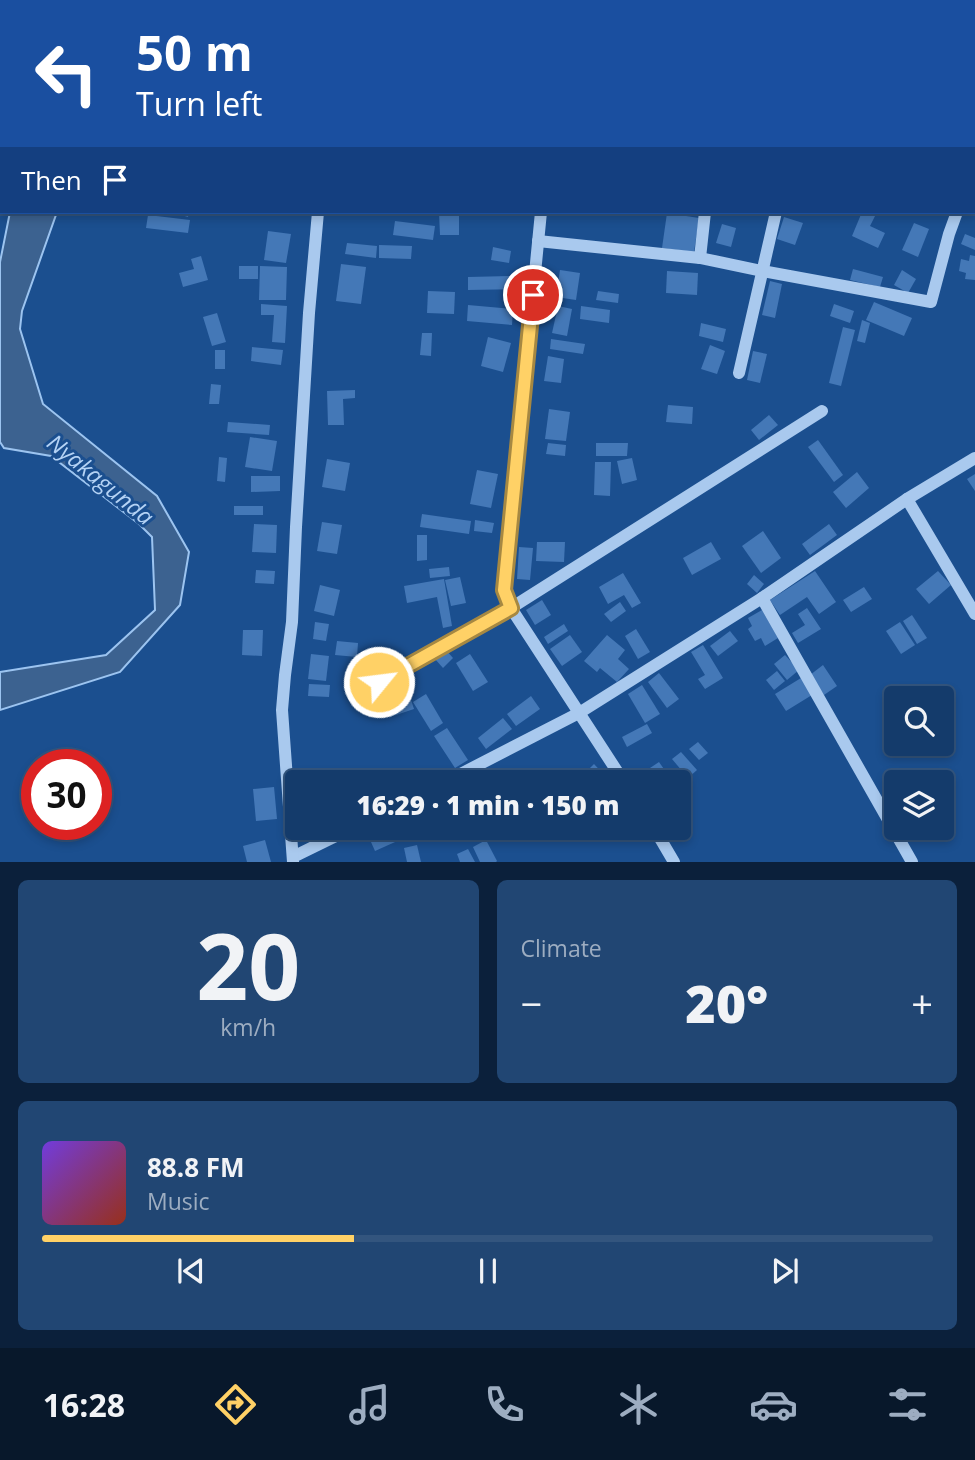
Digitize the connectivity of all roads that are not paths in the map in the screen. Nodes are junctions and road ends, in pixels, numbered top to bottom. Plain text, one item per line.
1 (317, 214) edge
2 (541, 214) edge
3 (705, 214) edge
4 (776, 214) edge
5 (956, 214) edge
6 (538, 241) junction
7 (700, 258) junction
8 (762, 271) junction
9 (739, 373) dead end
10 (822, 411) dead end
11 (975, 458) edge
12 (907, 499) junction
13 (762, 598) junction
14 (511, 608) junction
15 (975, 614) edge
16 (379, 682) dead end
17 (579, 713) junction
18 (468, 770) edge
19 (616, 770) edge
20 (329, 840) edge
21 (661, 840) edge
22 (293, 859) edge
23 (674, 862) edge
24 (912, 862) edge

1 - 22 street
2 - 6 street
3 - 7 street
4 - 8 street
5 - 8 street
6 - 7 street
6 - 14 street
7 - 8 street
8 - 9 street
10 - 14 street
11 - 12 street
12 - 13 street
12 - 15 street
13 - 17 street
13 - 24 street
14 - 16 street
14 - 17 street
17 - 18 street
17 - 19 street
20 - 22 street
21 - 23 street

